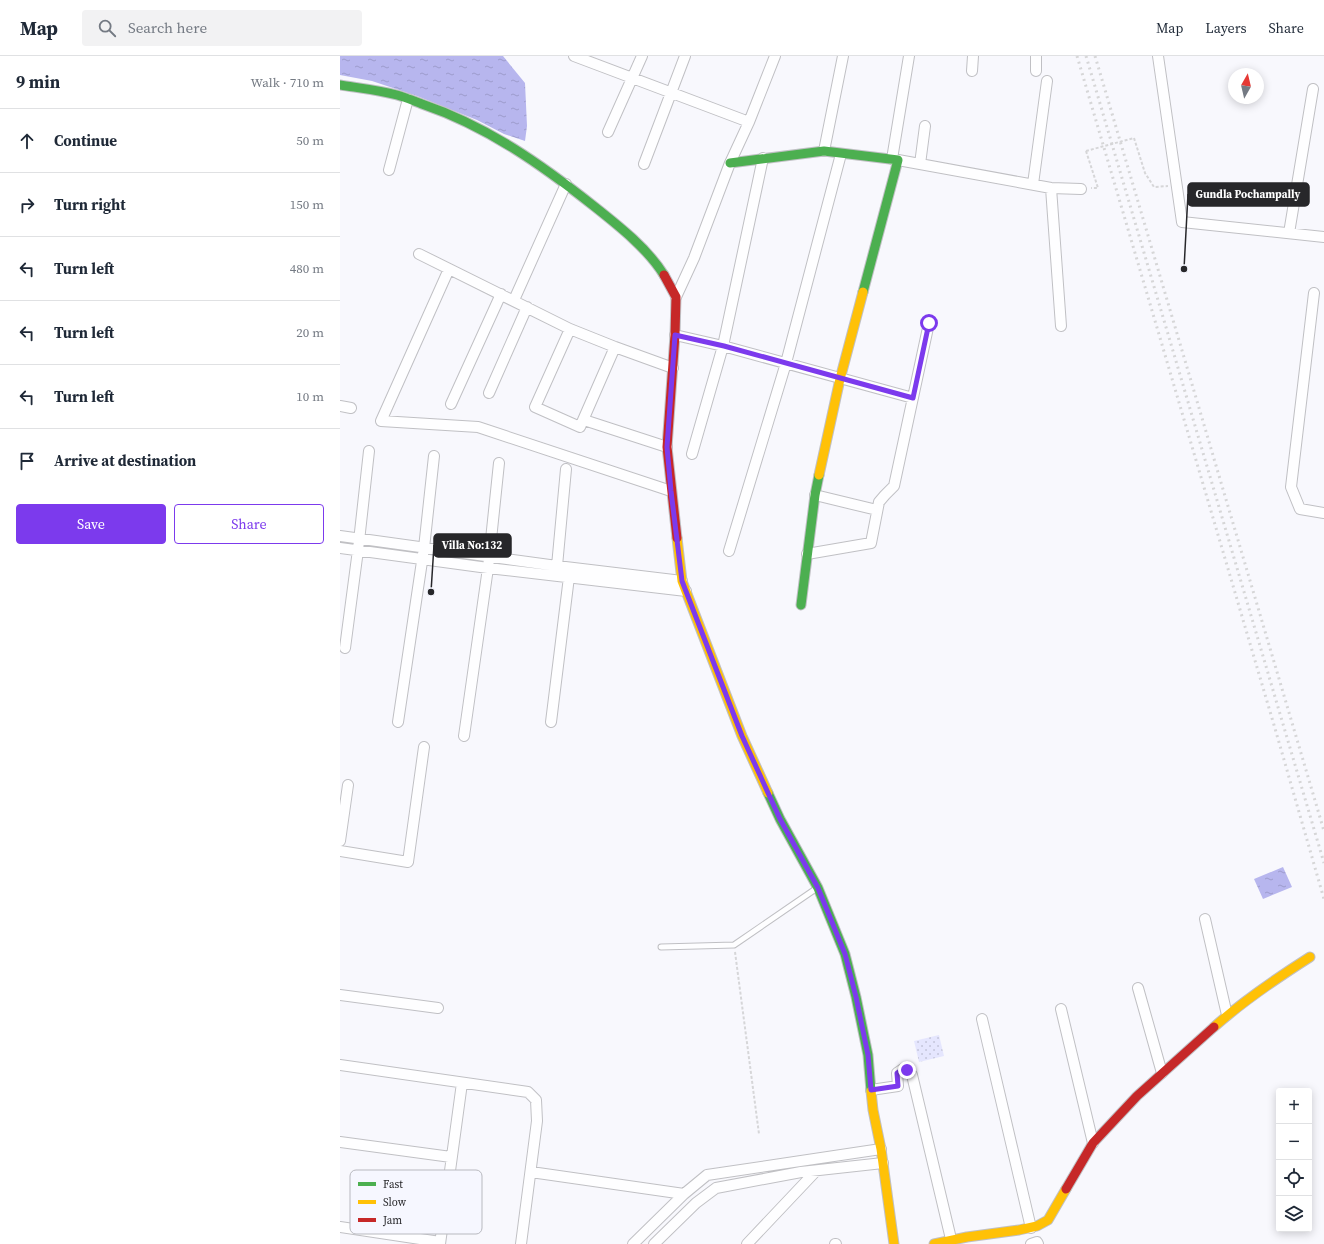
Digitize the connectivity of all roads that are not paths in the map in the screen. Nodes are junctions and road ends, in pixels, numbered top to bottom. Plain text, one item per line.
1 (574, 56) edge
2 (642, 56) edge
3 (685, 56) edge
4 (775, 56) edge
5 (842, 56) edge
6 (909, 56) edge
7 (973, 56) edge
8 (1036, 56) edge
9 (1158, 56) edge
10 (591, 59) edge
11 (972, 71) dead end
12 (1036, 71) dead end
13 (633, 78) junction
14 (1047, 81) dead end
15 (340, 85) edge
16 (1313, 89) dead end
17 (671, 93) junction
18 (408, 98) junction
19 (749, 122) junction
20 (925, 126) dead end
21 (608, 132) dead end
22 (824, 151) junction
23 (842, 154) junction
24 (763, 158) junction
25 (895, 160) junction
26 (730, 163) junction
27 (644, 164) dead end
28 (920, 164) junction
29 (389, 170) dead end
30 (566, 184) junction
31 (1033, 184) junction
32 (1051, 188) junction
33 (1081, 189) dead end
34 (1289, 233) junction
35 (1324, 237) edge
36 (419, 254) dead end
37 (449, 269) junction
38 (1314, 293) dead end
39 (501, 294) junction
40 (676, 297) junction
41 (514, 300) junction
42 (527, 307) junction
43 (929, 323) dead end
44 (1061, 326) dead end
45 (570, 328) junction
46 (675, 335) junction
47 (724, 346) junction
48 (615, 347) junction
49 (786, 364) junction
50 (673, 368) junction
51 (840, 379) junction
52 (489, 393) dead end
53 (913, 398) junction
54 (451, 404) dead end
55 (340, 406) edge
56 (350, 408) dead end
57 (584, 420) junction
58 (667, 447) junction
59 (369, 451) dead end
60 (692, 454) dead end
61 (434, 456) dead end
62 (499, 463) dead end
63 (566, 469) dead end
64 (671, 491) junction
65 (815, 495) junction
66 (877, 510) junction
67 (1324, 512) edge
68 (340, 536) edge
69 (359, 539) junction
70 (340, 548) edge
71 (424, 548) junction
72 (358, 550) junction
73 (729, 551) dead end
74 (807, 554) junction
75 (489, 556) junction
76 (422, 559) junction
77 (557, 566) junction
78 (488, 568) junction
79 (569, 577) junction
80 (682, 581) junction
81 (686, 591) junction
82 (801, 605) dead end
83 (345, 648) dead end
84 (398, 722) dead end
85 (551, 722) dead end
86 (464, 736) dead end
87 (424, 747) dead end
88 (348, 785) dead end
89 (340, 841) edge
90 (340, 851) edge
91 (818, 888) junction
92 (1205, 919) dead end
93 (661, 947) dead end
94 (1310, 957) dead end
95 (1138, 988) dead end
96 (340, 995) edge
97 (438, 1008) dead end
98 (1061, 1009) dead end
99 (1227, 1015) junction
100 (982, 1019) dead end
101 (340, 1064) edge
102 (1162, 1072) junction
103 (462, 1083) junction
104 (871, 1090) junction
105 (340, 1142) edge
106 (1093, 1143) junction
107 (881, 1149) junction
108 (451, 1157) junction
109 (883, 1163) junction
110 (449, 1170) edge
111 (816, 1171) junction
112 (531, 1172) junction
113 (684, 1194) junction
114 (340, 1227) edge
115 (1031, 1228) junction
116 (350, 1229) edge
117 (384, 1234) edge
118 (951, 1239) junction
119 (440, 1243) edge
120 (521, 1244) edge
121 (633, 1244) edge
122 (654, 1244) edge
123 (748, 1244) edge
124 (894, 1244) edge
125 (934, 1244) edge
126 (1031, 1244) edge
127 (1038, 1244) edge

1 - 10 street
2 - 13 street
3 - 17 street
4 - 19 street
5 - 22 street
6 - 25 street
7 - 11 street
8 - 12 street
9 - 34 street
10 - 13 street
13 - 17 street
13 - 21 street
14 - 31 street
15 - 18 main road
16 - 34 street
17 - 19 street
17 - 27 street
18 - 29 street
18 - 30 main road
19 - 26 street
20 - 28 street
22 - 23 main road
22 - 24 main road
23 - 25 main road
23 - 49 street
24 - 26 main road
24 - 47 street
25 - 28 street
25 - 51 main road
26 - 40 street
28 - 31 street
30 - 40 main road
30 - 41 street
31 - 32 street
32 - 33 street
32 - 44 street
34 - 35 street
36 - 37 street
37 - 39 street
37 - 64 street
38 - 67 street
39 - 41 street
39 - 54 street
40 - 46 main road
41 - 42 street
42 - 45 street
42 - 52 street
43 - 53 street
45 - 48 street
45 - 57 street
46 - 47 street
46 - 50 main road
47 - 49 street
47 - 60 street
48 - 50 street
48 - 57 street
49 - 51 street
49 - 73 street
50 - 58 main road
51 - 53 street
51 - 65 main road
53 - 66 street
55 - 56 street
57 - 58 street
58 - 64 main road
59 - 69 street
61 - 71 street
62 - 75 street
63 - 77 street
64 - 80 main road
65 - 66 street
65 - 74 main road
66 - 74 street
68 - 69 street
69 - 71 street
69 - 72 street
70 - 72 street
71 - 75 street
71 - 76 street
72 - 76 street
72 - 83 street
74 - 82 main road
75 - 77 street
75 - 78 street
76 - 78 street
76 - 84 street
77 - 80 street
78 - 79 street
78 - 86 street
79 - 81 street
79 - 85 street
80 - 81 main road
81 - 91 main road
87 - 90 street
88 - 89 street
91 - 93 lane
91 - 104 main road
92 - 99 street
94 - 99 main road
95 - 102 street
96 - 97 street
98 - 106 street
99 - 102 main road
100 - 115 street
101 - 103 street
102 - 106 main road
103 - 108 street
103 - 112 street
104 - 107 main road
104 - 118 street
105 - 108 street
106 - 115 main road
107 - 109 main road
107 - 113 street
108 - 110 street
109 - 111 street
109 - 124 main road
111 - 122 street
111 - 123 street
112 - 113 street
112 - 120 street
113 - 121 street
114 - 116 street
115 - 118 main road
117 - 119 street
118 - 125 main road
126 - 127 street

